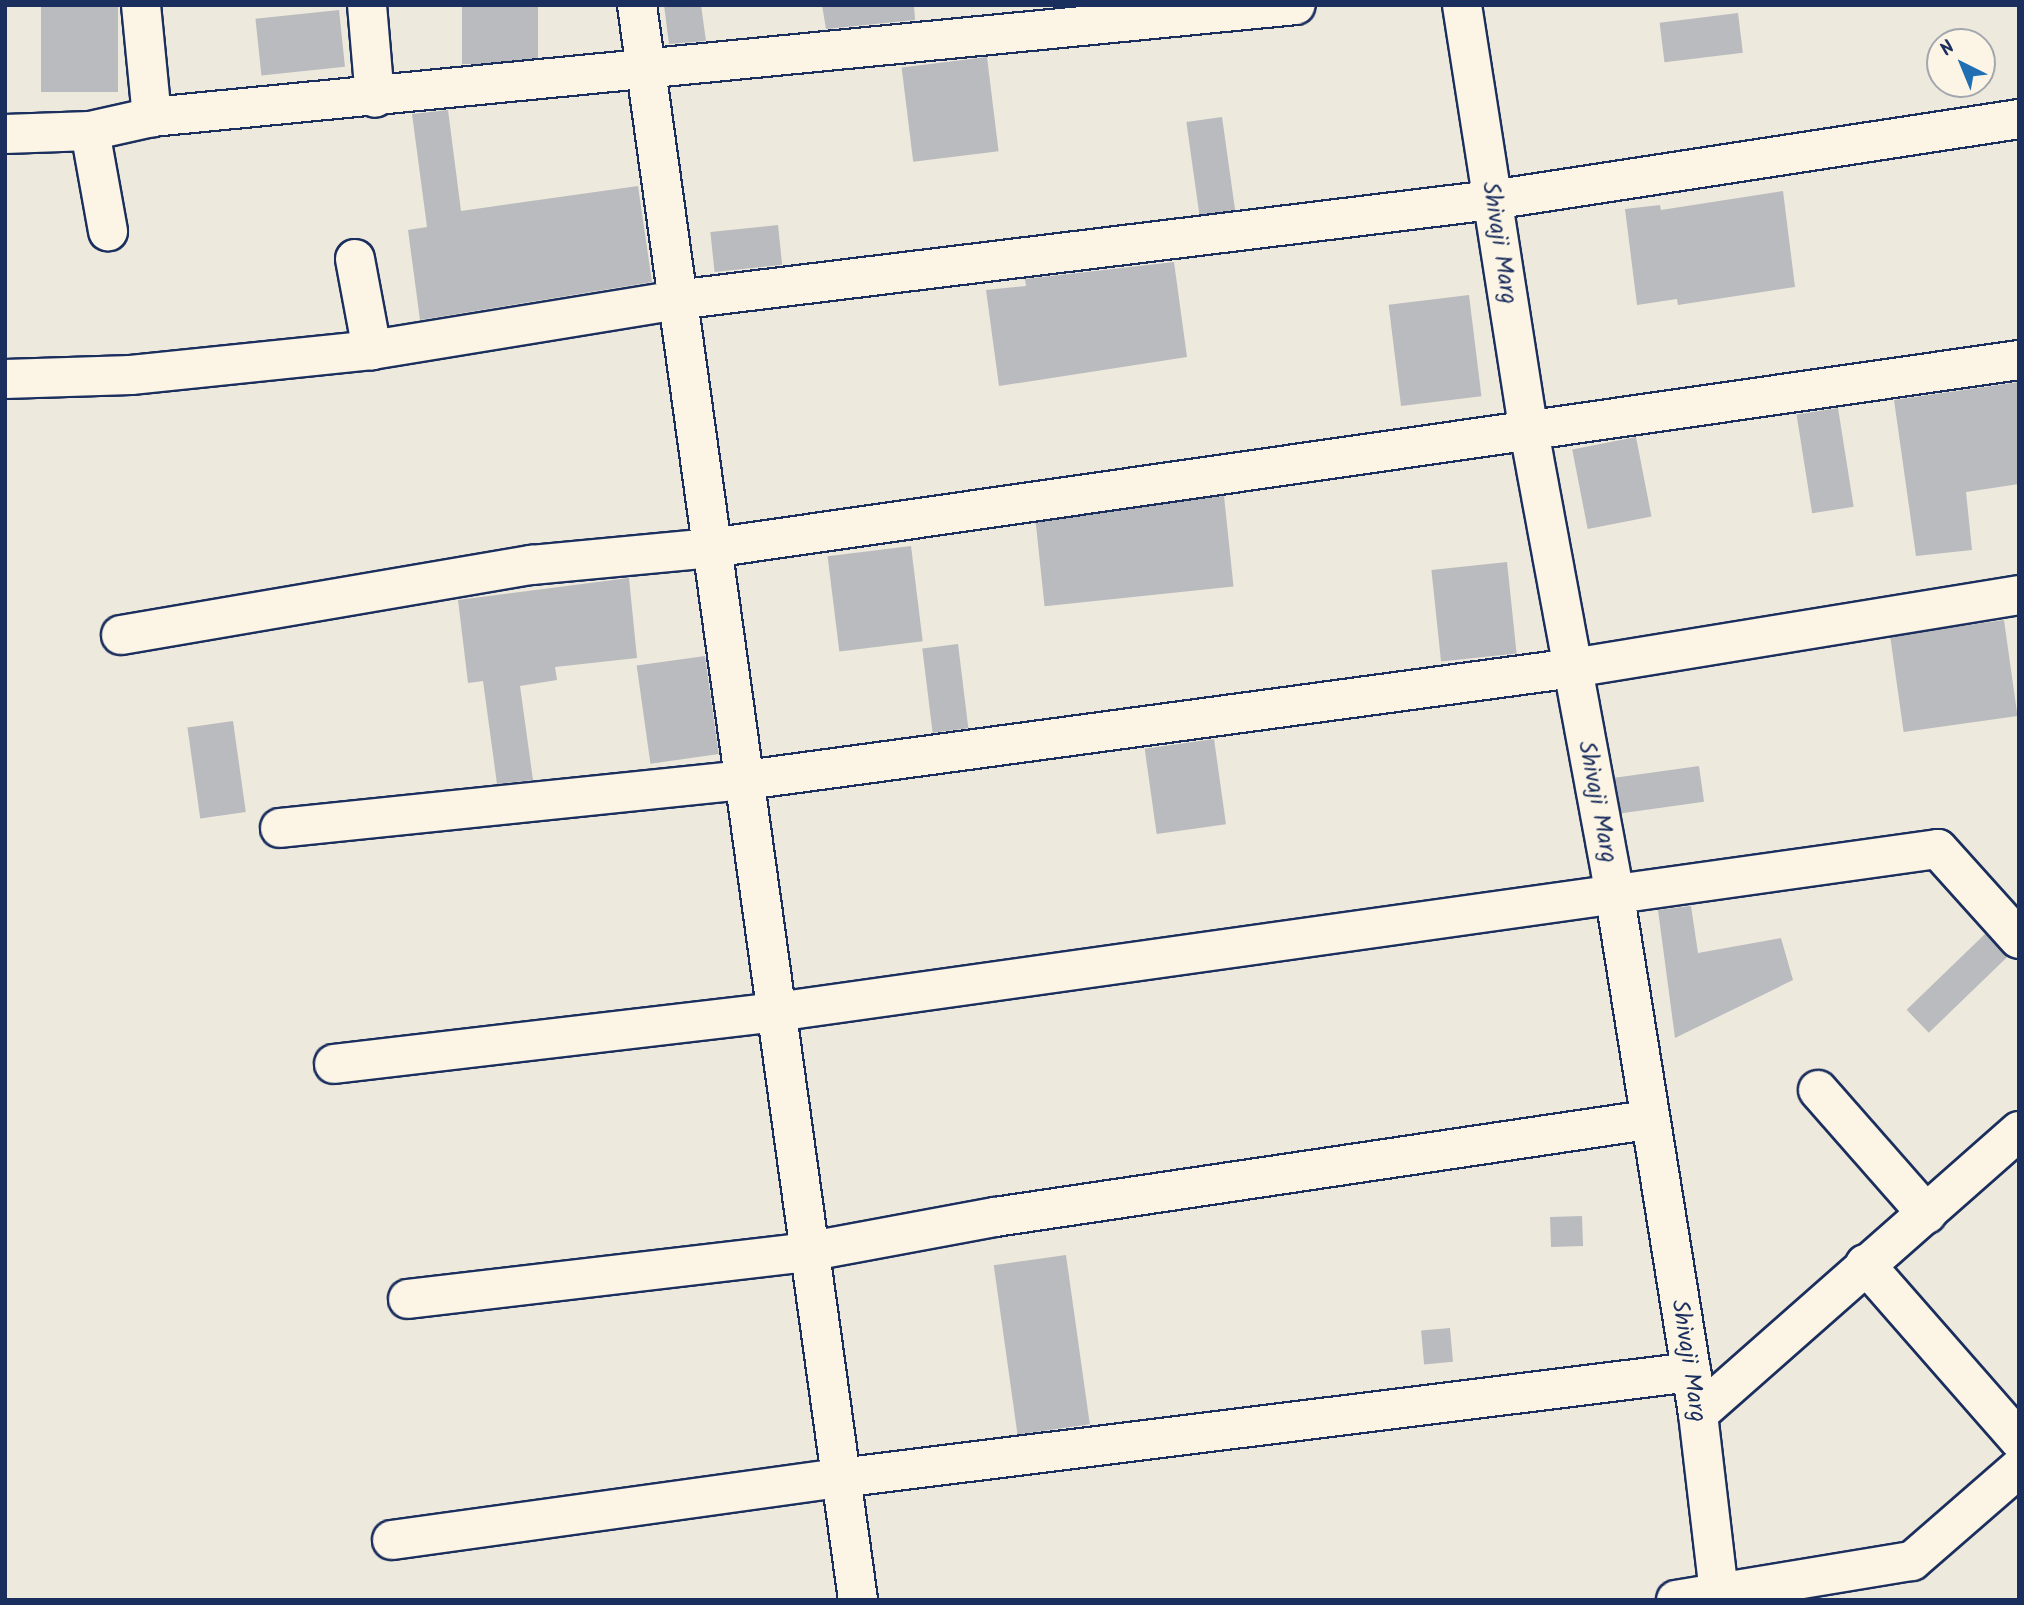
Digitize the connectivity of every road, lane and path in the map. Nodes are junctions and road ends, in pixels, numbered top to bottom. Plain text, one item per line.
1 (141, 5) edge
2 (368, 5) edge
3 (637, 5) edge
4 (1296, 5) edge
5 (1462, 5) edge
6 (647, 70) junction
7 (375, 98) junction
8 (152, 117) junction
9 (2019, 119) edge
10 (90, 131) junction
11 (5, 134) edge
12 (1492, 200) junction
13 (108, 231) dead end
14 (355, 259) dead end
15 (676, 300) junction
16 (372, 350) junction
17 (2019, 360) edge
18 (5, 379) edge
19 (1530, 431) junction
20 (711, 548) junction
21 (2019, 595) edge
22 (121, 635) dead end
23 (1573, 667) junction
24 (746, 780) junction
25 (279, 828) dead end
26 (1614, 891) junction
27 (2019, 939) edge
28 (776, 1012) junction
29 (334, 1064) dead end
30 (1818, 1090) dead end
31 (1647, 1120) junction
32 (2019, 1130) edge
33 (1927, 1214) junction
34 (806, 1252) junction
35 (1865, 1264) junction
36 (408, 1299) dead end
37 (1691, 1372) junction
38 (1698, 1414) junction
39 (2019, 1440) edge
40 (2019, 1468) edge
41 (840, 1478) junction
42 (392, 1540) dead end
43 (1719, 1597) edge
44 (858, 1600) edge
45 (1676, 1600) edge

1 - 8 street
2 - 7 street
3 - 6 street
4 - 6 street
5 - 12 street, Shivaji Marg
6 - 7 street
6 - 15 street
7 - 8 street
8 - 10 street
9 - 12 street
10 - 11 street
10 - 13 street
12 - 15 street
12 - 19 street, Shivaji Marg
14 - 16 street
15 - 16 street
15 - 20 street
16 - 18 street
17 - 19 street
19 - 20 street
19 - 23 street, Shivaji Marg
20 - 22 street
20 - 24 street
21 - 23 street
23 - 24 street
23 - 26 street, Shivaji Marg
24 - 25 street
24 - 28 street
26 - 27 street
26 - 28 street
26 - 31 street, Shivaji Marg
28 - 29 street
28 - 34 street
30 - 33 street
31 - 34 street
31 - 37 street, Shivaji Marg
32 - 33 street
33 - 35 street
34 - 36 street
34 - 41 street
35 - 38 street
35 - 39 street
37 - 38 street, Shivaji Marg
37 - 41 street
38 - 43 street, Shivaji Marg
40 - 43 street
41 - 42 street
41 - 44 street
43 - 45 street

